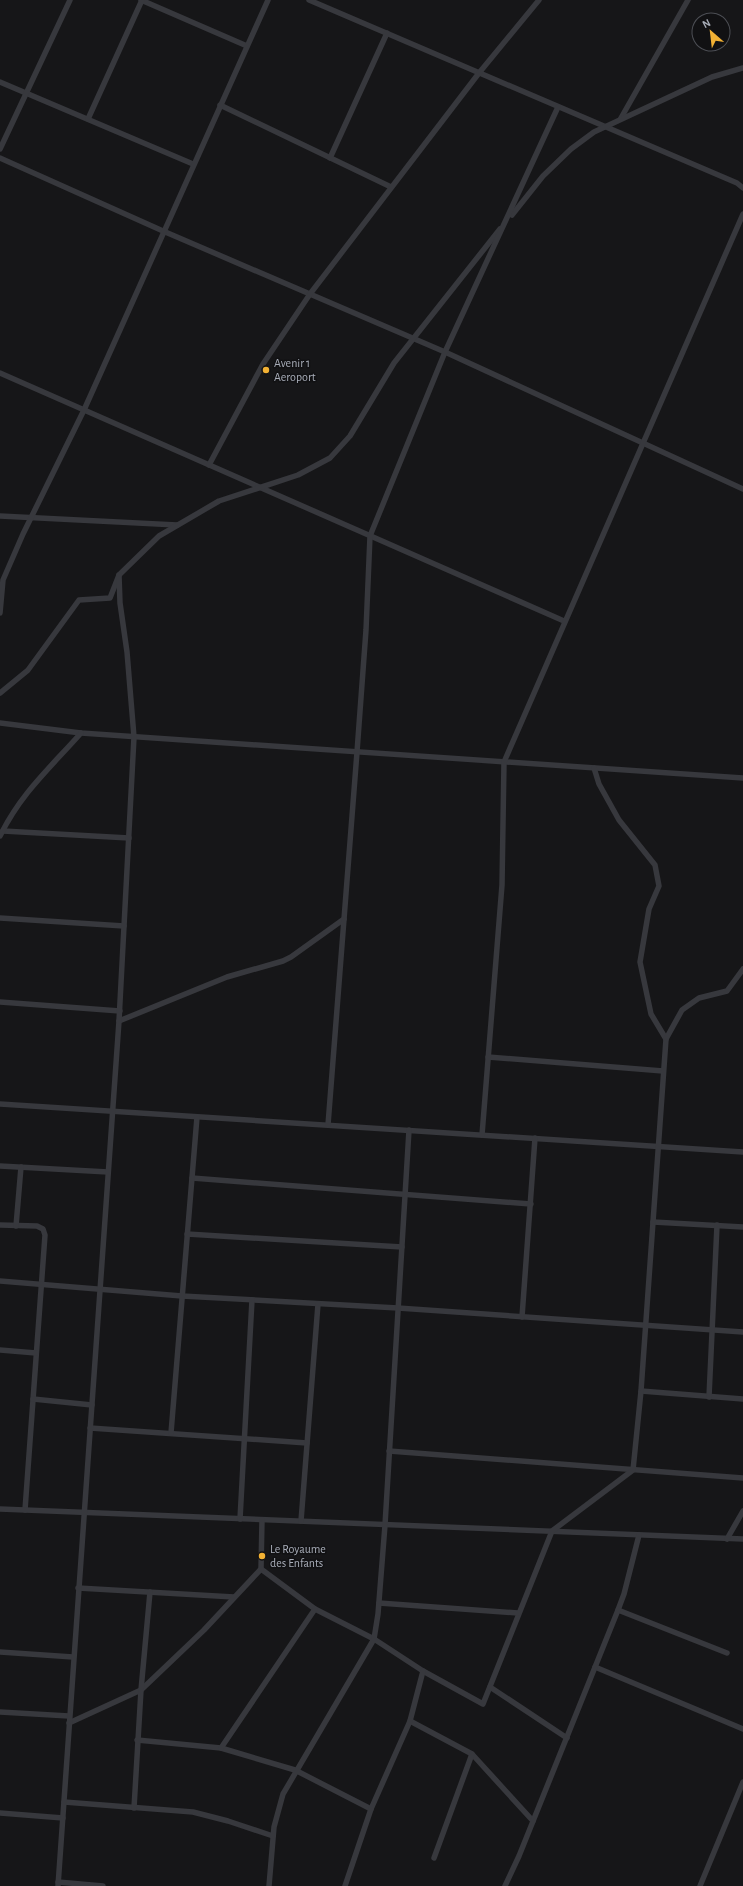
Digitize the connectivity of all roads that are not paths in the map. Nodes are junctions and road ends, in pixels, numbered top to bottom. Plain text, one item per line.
1 (70, 0) edge
2 (141, 0) edge
3 (268, 0) edge
4 (309, 0) edge
5 (539, 0) edge
6 (688, 0) edge
7 (387, 33) junction
8 (248, 46) junction
9 (743, 68) edge
10 (479, 73) junction
11 (0, 82) edge
12 (26, 93) junction
13 (220, 105) junction
14 (558, 107) junction
15 (621, 118) junction
16 (88, 119) junction
17 (604, 126) junction
18 (0, 149) edge
19 (0, 158) edge
20 (330, 158) junction
21 (193, 164) junction
22 (391, 187) junction
23 (743, 188) edge
24 (743, 214) edge
25 (506, 221) junction
26 (163, 231) junction
27 (310, 294) junction
28 (414, 339) junction
29 (445, 352) junction
30 (0, 373) edge
31 (84, 410) junction
32 (642, 443) junction
33 (209, 465) junction
34 (263, 488) junction
35 (743, 488) edge
36 (0, 516) edge
37 (31, 518) junction
38 (178, 525) junction
39 (370, 536) junction
40 (120, 575) junction
41 (0, 613) edge
42 (564, 621) junction
43 (0, 693) edge
44 (0, 723) edge
45 (81, 733) junction
46 (134, 737) junction
47 (358, 752) junction
48 (504, 762) junction
49 (594, 768) junction
50 (743, 778) edge
51 (1, 834) edge
52 (129, 838) junction
53 (0, 918) edge
54 (344, 919) junction
55 (124, 926) junction
56 (743, 970) edge
57 (0, 1002) edge
58 (120, 1011) junction
59 (119, 1021) junction
60 (666, 1039) junction
61 (488, 1057) junction
62 (664, 1070) junction
63 (0, 1104) edge
64 (113, 1112) junction
65 (197, 1117) junction
66 (328, 1125) junction
67 (409, 1130) junction
68 (482, 1135) junction
69 (535, 1138) junction
70 (658, 1146) junction
71 (743, 1152) edge
72 (0, 1166) edge
73 (21, 1167) junction
74 (108, 1172) junction
75 (192, 1178) junction
76 (405, 1195) junction
77 (531, 1204) junction
78 (653, 1222) junction
79 (0, 1225) edge
80 (717, 1225) junction
81 (16, 1226) junction
82 (743, 1227) edge
83 (187, 1234) junction
84 (402, 1247) junction
85 (0, 1281) edge
86 (41, 1284) junction
87 (99, 1289) junction
88 (182, 1296) junction
89 (252, 1300) junction
90 (318, 1304) junction
91 (398, 1308) junction
92 (522, 1317) junction
93 (645, 1325) junction
94 (712, 1330) junction
95 (743, 1332) edge
96 (0, 1350) edge
97 (36, 1352) junction
98 (641, 1391) junction
99 (709, 1397) junction
100 (33, 1399) junction
101 (743, 1399) edge
102 (92, 1405) junction
103 (90, 1428) junction
104 (171, 1433) junction
105 (243, 1438) junction
106 (307, 1443) junction
107 (389, 1451) junction
108 (633, 1470) junction
109 (743, 1478) edge
110 (0, 1509) edge
111 (25, 1510) junction
112 (743, 1511) edge
113 (83, 1512) junction
114 (240, 1519) junction
115 (262, 1520) junction
116 (301, 1521) junction
117 (385, 1525) junction
118 (552, 1531) junction
119 (639, 1535) junction
120 (727, 1539) junction
121 (743, 1539) edge
122 (260, 1569) junction
123 (78, 1588) junction
124 (150, 1592) junction
125 (234, 1597) junction
126 (379, 1603) junction
127 (315, 1609) junction
128 (618, 1610) junction
129 (518, 1613) junction
130 (374, 1639) junction
131 (0, 1652) edge
132 (727, 1653) dead end
133 (74, 1656) junction
134 (595, 1667) junction
135 (423, 1671) junction
136 (490, 1686) junction
137 (141, 1690) junction
138 (0, 1712) edge
139 (69, 1719) junction
140 (410, 1721) junction
141 (743, 1729) edge
142 (567, 1738) junction
143 (138, 1740) junction
144 (222, 1748) junction
145 (472, 1754) junction
146 (295, 1770) junction
147 (743, 1782) edge
148 (64, 1802) junction
149 (134, 1808) junction
150 (371, 1809) junction
151 (0, 1813) edge
152 (62, 1818) junction
153 (533, 1821) junction
154 (273, 1836) junction
155 (434, 1858) dead end
156 (58, 1884) edge
157 (103, 1886) edge
158 (269, 1886) edge
159 (345, 1886) edge
160 (505, 1886) edge
161 (700, 1886) edge

1 - 12 street
2 - 8 street
2 - 16 street
3 - 8 street
4 - 7 street
5 - 10 street
6 - 15 street
7 - 10 street
7 - 20 street
8 - 13 street
9 - 15 street
10 - 14 street
10 - 22 street
11 - 12 street
12 - 16 street
12 - 18 street
13 - 20 street
13 - 21 street
14 - 17 street
14 - 25 street
15 - 17 street
16 - 21 street
17 - 23 street
17 - 25 street
19 - 26 street
20 - 22 street
21 - 26 street
22 - 27 street
24 - 32 street
25 - 28 street
25 - 29 street
26 - 27 street
26 - 31 street
27 - 28 street
27 - 33 street
28 - 29 street
28 - 34 street
29 - 32 street
29 - 39 street
30 - 31 street
31 - 33 street
31 - 37 street
32 - 35 street
32 - 42 street
33 - 34 street
34 - 38 street
34 - 39 street
36 - 37 street
37 - 38 street
37 - 41 street
38 - 40 street
39 - 42 street
39 - 47 street
40 - 43 street
40 - 46 street
42 - 48 street
44 - 45 street
45 - 46 street
45 - 51 street
46 - 47 street
46 - 52 street
47 - 48 street
47 - 54 street
48 - 49 street
48 - 61 street
49 - 50 street
49 - 60 street
51 - 52 street
52 - 55 street
53 - 55 street
54 - 59 street
54 - 66 street
55 - 58 street
56 - 60 street
57 - 58 street
58 - 59 street
59 - 64 street
60 - 62 street
61 - 62 street
61 - 68 street
62 - 70 street
63 - 64 street
64 - 65 street
64 - 74 street
65 - 66 street
65 - 75 street
66 - 67 street
67 - 68 street
67 - 76 street
68 - 69 street
69 - 70 street
69 - 77 street
70 - 71 street
70 - 78 street
72 - 73 street
73 - 74 street
73 - 81 street
74 - 87 street
75 - 76 street
75 - 83 street
76 - 77 street
76 - 84 street
77 - 92 street
78 - 80 street
78 - 93 street
79 - 81 street
80 - 82 street
80 - 94 street
81 - 86 street
83 - 84 street
83 - 88 street
84 - 91 street
85 - 86 street
86 - 87 street
86 - 97 street
87 - 88 street
87 - 102 street
88 - 89 street
88 - 104 street
89 - 90 street
89 - 105 street
90 - 91 street
90 - 106 street
91 - 92 street
91 - 107 street
92 - 93 street
93 - 94 street
93 - 98 street
94 - 95 street
94 - 99 street
96 - 97 street
97 - 100 street
98 - 99 street
98 - 108 street
99 - 101 street
100 - 102 street
100 - 111 street
102 - 103 street
103 - 104 street
103 - 113 street
104 - 105 street
105 - 106 street
105 - 114 street
106 - 116 street
107 - 108 street
107 - 117 street
108 - 109 street
108 - 118 street
110 - 111 street
111 - 113 street
112 - 120 street
113 - 114 street
113 - 123 street
114 - 115 street
115 - 116 street
115 - 122 street
116 - 117 street
117 - 118 street
117 - 126 street
118 - 119 street
118 - 129 street
119 - 120 street
119 - 128 street
120 - 121 street
122 - 125 street
122 - 127 street
123 - 124 street
123 - 133 street
124 - 125 street
124 - 137 street
125 - 137 street
126 - 129 street
126 - 130 street
127 - 130 street
127 - 144 street
128 - 132 street
128 - 134 street
129 - 136 street
130 - 135 street
130 - 146 street
131 - 133 street
133 - 139 street
134 - 141 street
134 - 142 street
135 - 136 street
135 - 140 street
136 - 142 street
137 - 139 street
137 - 143 street
138 - 139 street
139 - 148 street
140 - 145 street
140 - 150 street
142 - 153 street
143 - 144 street
143 - 149 street
144 - 146 street
145 - 153 street
145 - 155 street
146 - 150 street
146 - 154 street
147 - 161 street
148 - 149 street
148 - 152 street
149 - 154 street
150 - 159 street
151 - 152 street
152 - 156 street
153 - 160 street
154 - 158 street
156 - 157 street

